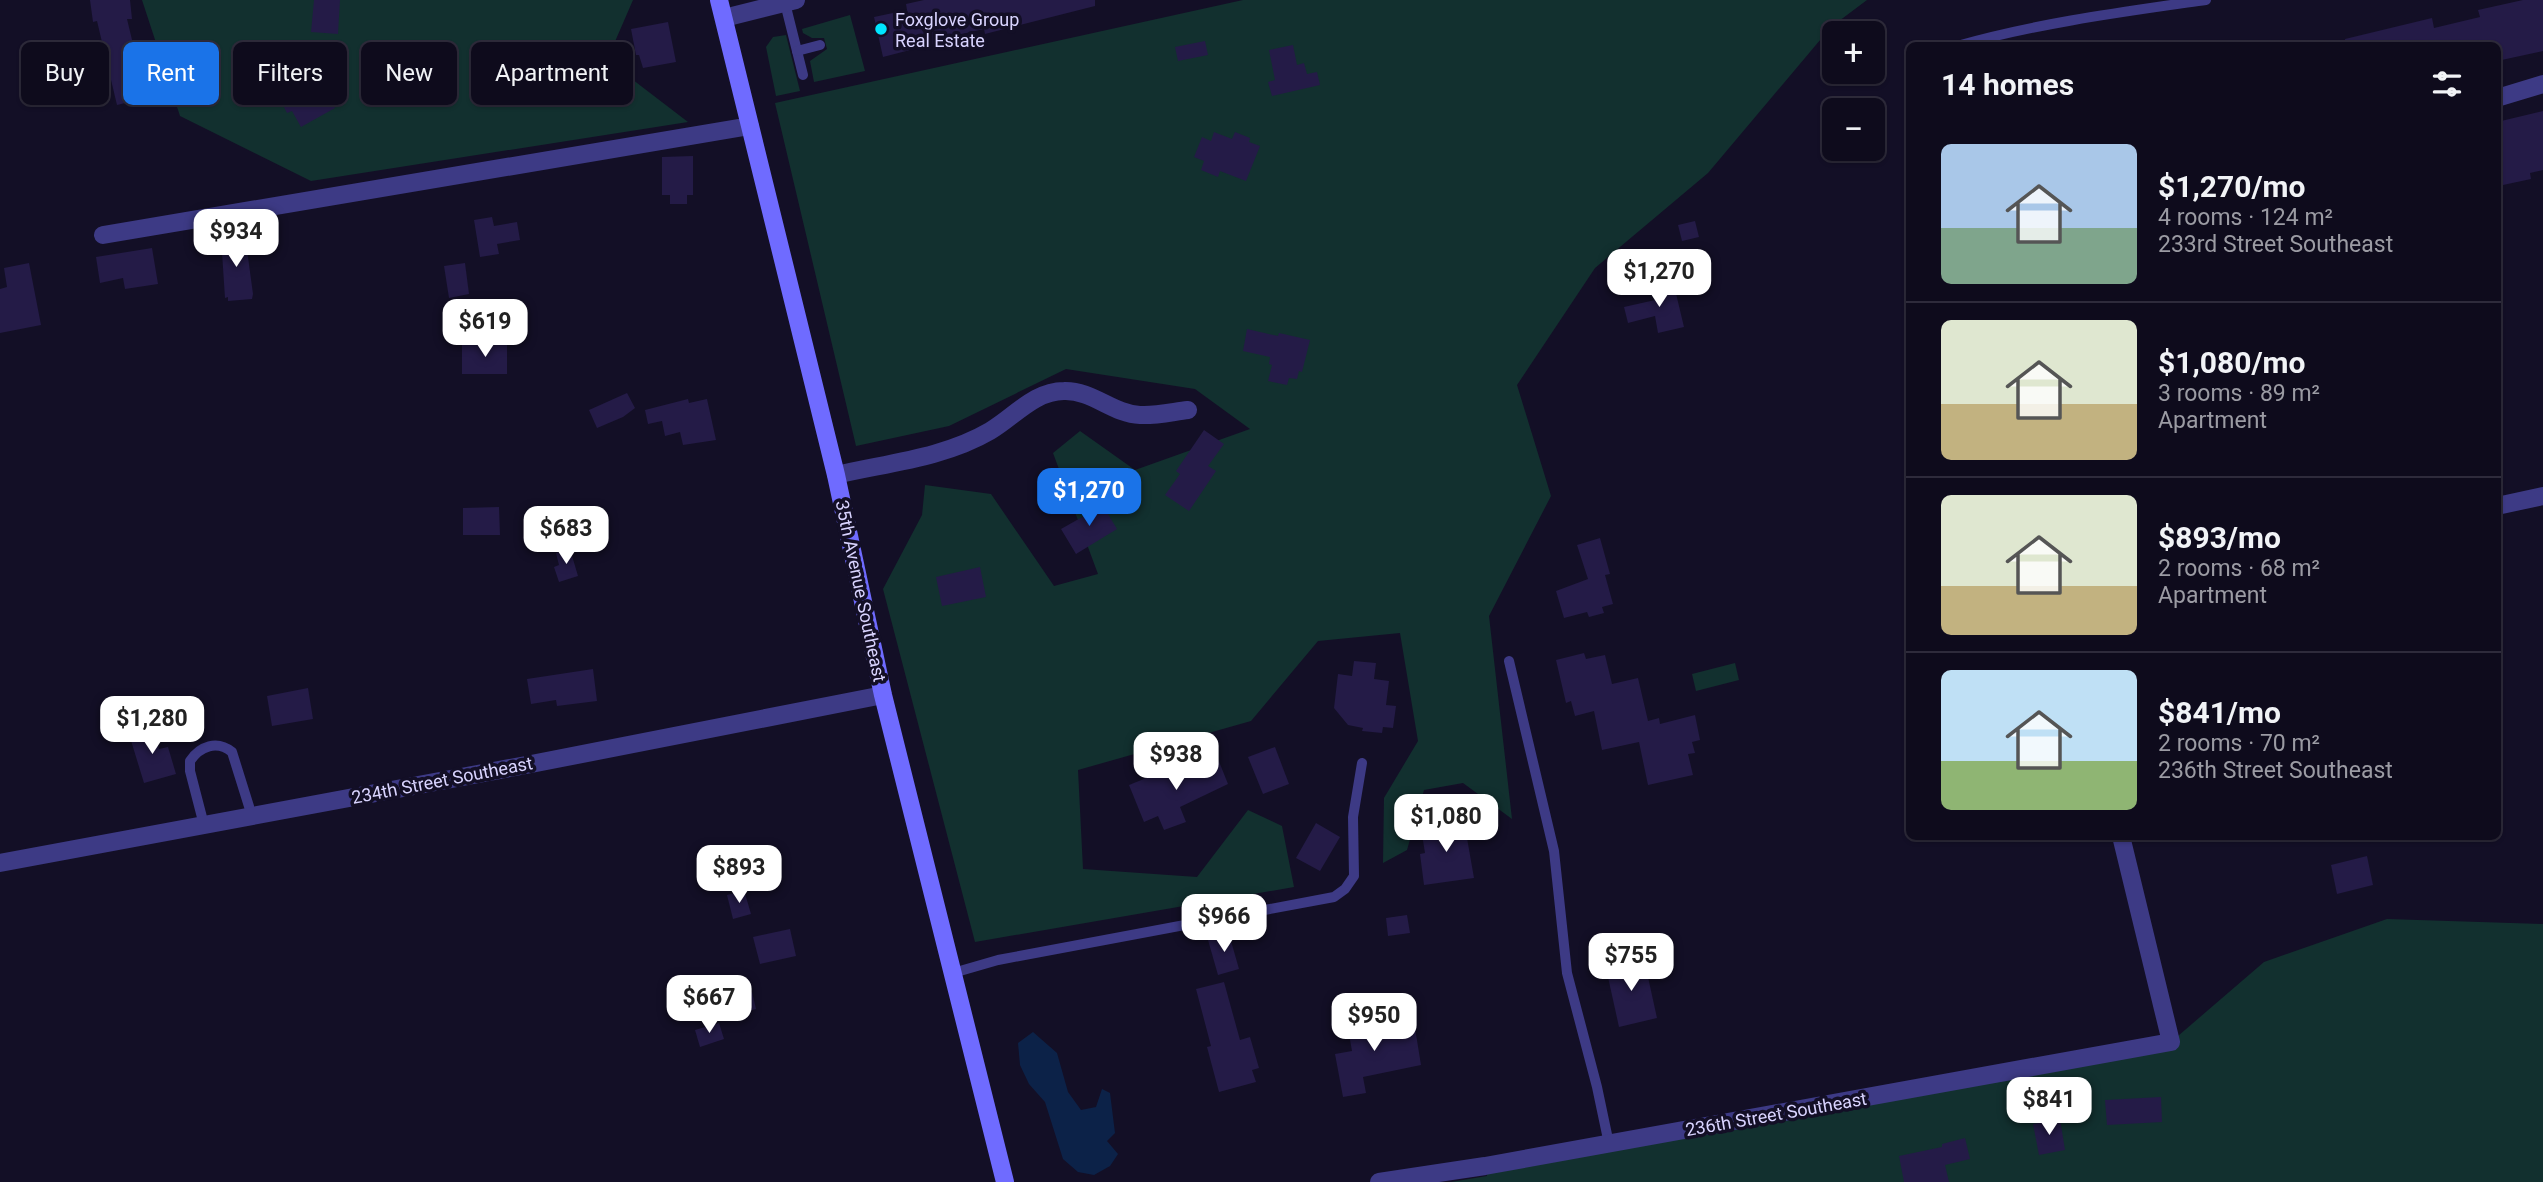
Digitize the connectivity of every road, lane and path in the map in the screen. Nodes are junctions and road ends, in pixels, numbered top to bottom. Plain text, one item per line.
1 (719, 0) edge
2 (2206, 0) edge
3 (790, 1) edge
4 (724, 18) junction
5 (1970, 42) edge
6 (820, 45) dead end
7 (797, 51) junction
8 (803, 75) dead end
9 (2543, 84) edge
10 (2501, 97) edge
11 (750, 126) junction
12 (103, 235) dead end
13 (1188, 410) dead end
14 (836, 475) junction
15 (2543, 496) edge
16 (2501, 505) edge
17 (1508, 661) dead end
18 (883, 695) junction
19 (1362, 763) dead end
20 (252, 816) junction
21 (204, 825) junction
22 (2122, 840) edge
23 (0, 863) edge
24 (953, 973) junction
25 (1609, 1144) junction
26 (1005, 1182) edge
27 (1380, 1182) edge

1 - 4 street, 35th Avenue Southeast
2 - 5 lane
3 - 4 street
3 - 7 lane
4 - 11 street, 35th Avenue Southeast
6 - 7 lane
7 - 8 lane
9 - 10 street
11 - 12 street
11 - 14 street, 35th Avenue Southeast
13 - 14 street
14 - 18 street, 35th Avenue Southeast
15 - 16 street
17 - 25 lane
18 - 20 street, 234th Street Southeast
18 - 24 street, 35th Avenue Southeast
19 - 24 lane
20 - 21 street, 234th Street Southeast
20 - 21 lane
21 - 23 street, 234th Street Southeast
22 - 25 street, 236th Street Southeast
24 - 26 street, 35th Avenue Southeast
25 - 27 street, 236th Street Southeast

